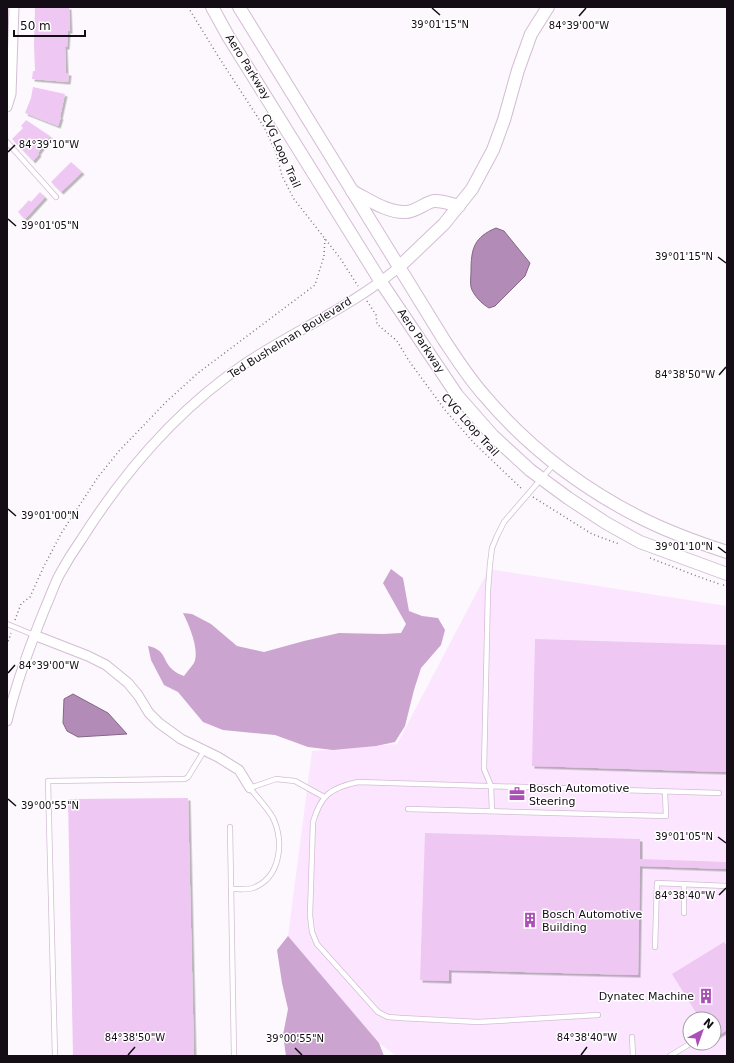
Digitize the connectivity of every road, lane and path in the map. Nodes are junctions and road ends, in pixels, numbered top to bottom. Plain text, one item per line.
1 (14, 7) edge
2 (188, 7) edge
3 (212, 7) edge
4 (239, 7) edge
5 (548, 7) edge
6 (7, 107) edge
7 (7, 142) edge
8 (351, 190) junction
9 (56, 197) dead end
10 (459, 206) junction
11 (340, 258) dead end
12 (399, 267) junction
13 (381, 282) junction
14 (376, 315) dead end
15 (555, 462) junction
16 (541, 478) junction
17 (516, 484) dead end
18 (727, 552) edge
19 (727, 574) edge
20 (7, 624) edge
21 (34, 635) junction
22 (7, 721) edge
23 (204, 751) junction
24 (491, 786) junction
25 (250, 788) junction
26 (665, 792) junction
27 (719, 793) dead end
28 (324, 798) junction
29 (408, 808) dead end
30 (492, 811) junction
31 (230, 827) dead end
32 (684, 884) junction
33 (727, 886) edge
34 (231, 889) junction
35 (684, 914) dead end
36 (655, 947) dead end
37 (598, 1015) dead end
38 (632, 1037) dead end
39 (682, 1049) edge
40 (55, 1056) edge
41 (234, 1056) edge
42 (633, 1056) edge
43 (670, 1056) edge

1 - 6 street
2 - 11 path, CVG Loop Trail
3 - 13 main road, Aero Parkway
4 - 8 main road, Aero Parkway
5 - 10 main road
7 - 9 lane
8 - 10 main road
8 - 12 main road, Aero Parkway
10 - 12 main road
12 - 13 street, Ted Bushelman Boulevard
12 - 15 main road, Aero Parkway
13 - 16 main road, Aero Parkway
13 - 21 street, Ted Bushelman Boulevard
14 - 17 path, CVG Loop Trail
15 - 16 lane
15 - 18 main road, Aero Parkway
16 - 19 main road, Aero Parkway
16 - 24 lane
20 - 21 lane
21 - 22 street, Ted Bushelman Boulevard
21 - 23 street
23 - 25 street
23 - 40 lane
24 - 26 lane
24 - 28 lane
24 - 30 lane
25 - 28 lane
25 - 34 lane
26 - 27 lane
26 - 30 lane
28 - 37 lane
29 - 30 lane
31 - 34 lane
32 - 33 lane
32 - 35 lane
32 - 36 lane
34 - 41 lane
38 - 42 lane
39 - 43 lane

